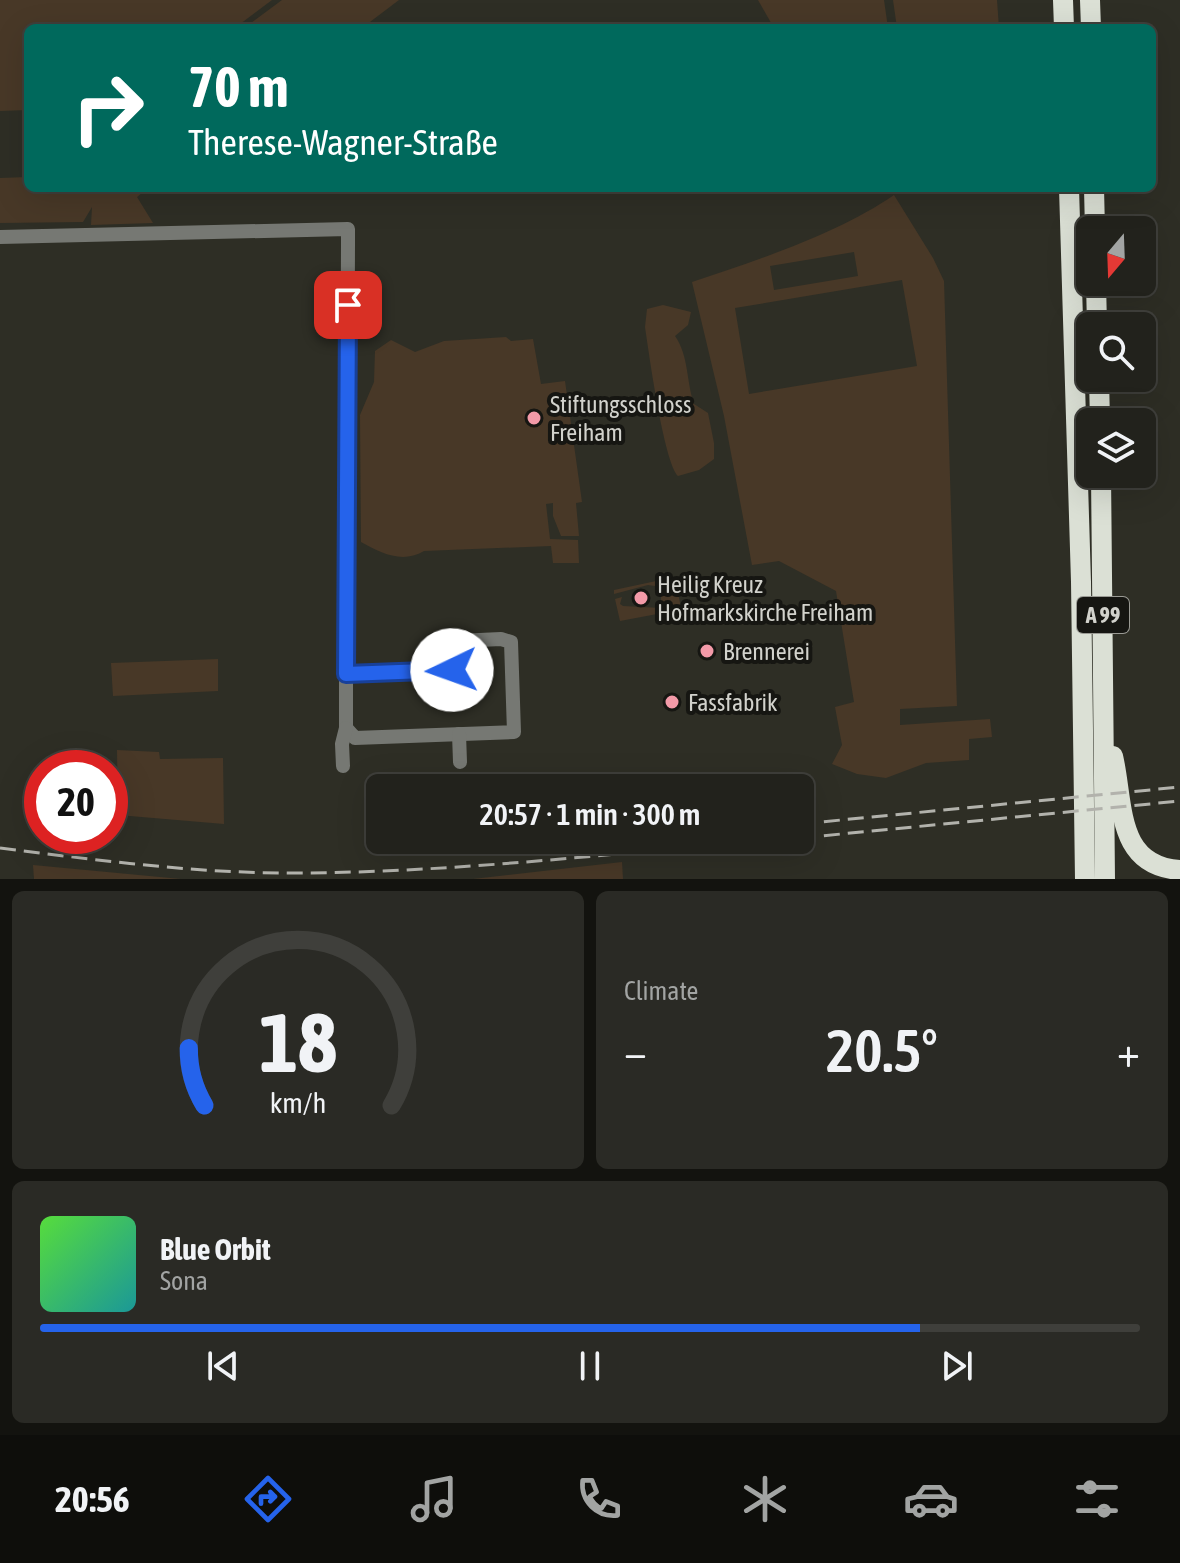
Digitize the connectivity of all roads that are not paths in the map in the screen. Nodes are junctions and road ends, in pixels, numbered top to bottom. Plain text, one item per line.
1 (1063, 0) edge
2 (1090, 0) edge
3 (1064, 24) edge
4 (1091, 24) edge
5 (1069, 192) edge
6 (1094, 192) edge
7 (1095, 216) edge
8 (0, 237) edge
9 (1101, 488) edge
10 (346, 674) junction
11 (1104, 718) junction
12 (346, 728) junction
13 (459, 734) junction
14 (460, 762) dead end
15 (343, 766) dead end
16 (1180, 870) edge
17 (1085, 879) edge
18 (1105, 879) edge

1 - 3 highway
2 - 4 highway
5 - 17 highway, A 99
6 - 7 highway
8 - 10 street
9 - 11 highway, A 99
10 - 12 street
10 - 13 street
11 - 16 highway
11 - 18 highway, A 99
12 - 13 street
12 - 15 street
13 - 14 street

